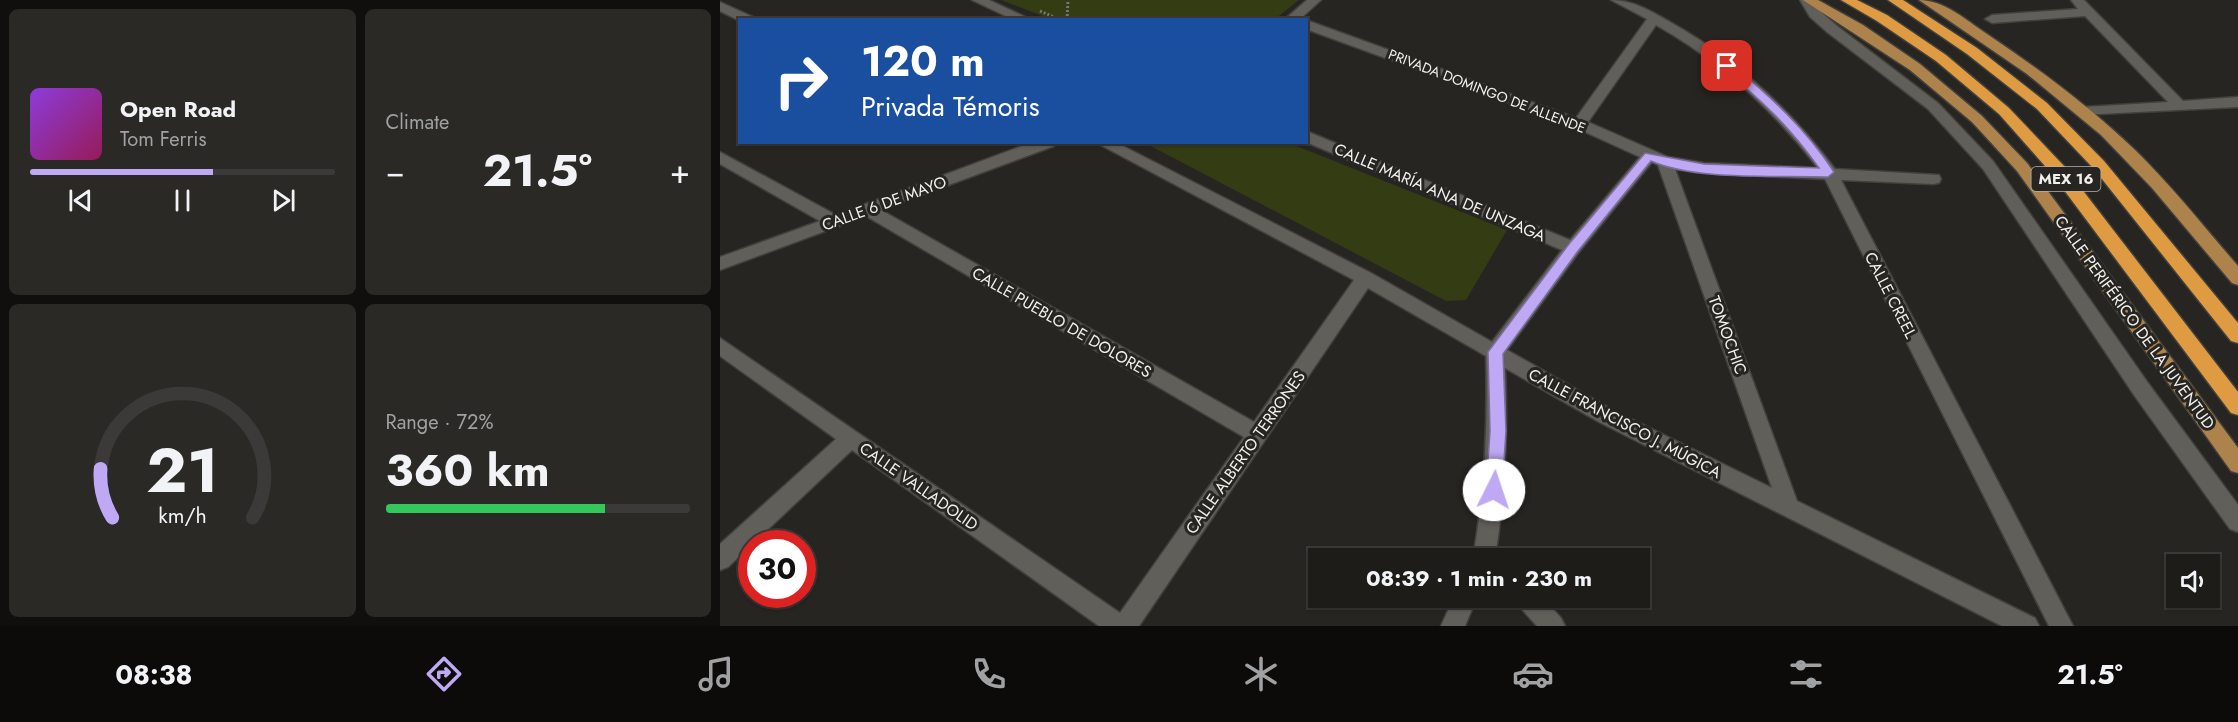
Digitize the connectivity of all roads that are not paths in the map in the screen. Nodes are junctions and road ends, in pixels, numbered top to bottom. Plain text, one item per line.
1 (726, 0) edge
2 (978, 0) edge
3 (1315, 0) edge
4 (1617, 0) edge
5 (1808, 0) edge
6 (1847, 0) edge
7 (1894, 0) edge
8 (1925, 0) edge
9 (2078, 0) edge
10 (720, 5) edge
11 (2089, 12) junction
12 (1655, 16) junction
13 (744, 18) edge
14 (1021, 18) edge
15 (1293, 18) edge
16 (1992, 19) dead end
17 (1308, 25) edge
18 (1954, 100) junction
19 (2238, 102) edge
20 (2179, 105) junction
21 (1932, 106) junction
22 (2084, 112) junction
23 (1579, 124) junction
24 (1308, 137) edge
25 (1009, 144) edge
26 (1043, 144) edge
27 (1106, 144) edge
28 (1023, 151) junction
29 (720, 157) edge
30 (1657, 159) junction
31 (1828, 172) junction
32 (1933, 179) dead end
33 (868, 210) junction
34 (835, 222) junction
35 (1573, 248) junction
36 (720, 264) edge
37 (1365, 278) junction
38 (2238, 278) edge
39 (2238, 336) edge
40 (720, 346) edge
41 (1496, 352) junction
42 (2238, 407) edge
43 (1257, 434) junction
44 (851, 438) junction
45 (2238, 464) edge
46 (1789, 507) junction
47 (2238, 522) edge
48 (1486, 548) edge
49 (720, 559) edge
50 (1461, 608) edge
51 (1536, 608) edge
52 (1119, 626) edge
53 (1125, 626) edge
54 (1453, 626) edge
55 (1553, 626) edge
56 (2027, 626) edge
57 (2061, 626) edge

1 - 10 street
2 - 14 street
3 - 15 street
4 - 12 street, CALLE CREEL
5 - 18 main road, CALLE PERIFÉRICO DE LA JUVENTUD
5 - 21 street
6 - 42 highway, MEX 16
7 - 39 highway, MEX 16
8 - 22 main road
9 - 11 street
10 - 13 street
11 - 16 street
11 - 20 street
12 - 23 street
12 - 31 street, CALLE CREEL
17 - 23 street, PRIVADA DOMINGO DE ALLENDE
18 - 21 street
18 - 45 main road, CALLE PERIFÉRICO DE LA JUVENTUD
19 - 20 street
20 - 22 street
21 - 47 street
22 - 38 main road
23 - 30 street, PRIVADA DOMINGO DE ALLENDE
24 - 35 street, CALLE MARÍA ANA DE UNZAGA
25 - 28 street
26 - 28 street, CALLE 6 DE MAYO
27 - 37 street, CALLE FRANCISCO J. MÚGICA
28 - 33 street, CALLE 6 DE MAYO
29 - 34 street
30 - 31 street, PRIVADA DOMINGO DE ALLENDE
30 - 35 street
30 - 46 street, TOMOCHIC
31 - 32 street, PRIVADA DOMINGO DE ALLENDE
31 - 57 street, CALLE CREEL
33 - 34 street, CALLE 6 DE MAYO
33 - 43 street, CALLE PUEBLO DE DOLORES
34 - 36 street, CALLE 6 DE MAYO
35 - 41 street
37 - 41 street, CALLE FRANCISCO J. MÚGICA
37 - 43 street, CALLE ALBERTO TERRONES
40 - 44 street, CALLE VALLADOLID
41 - 46 street, CALLE FRANCISCO J. MÚGICA
41 - 48 street
43 - 53 street, CALLE ALBERTO TERRONES
44 - 49 street
44 - 52 street, CALLE VALLADOLID
46 - 56 street, CALLE FRANCISCO J. MÚGICA
50 - 54 street
51 - 55 street

